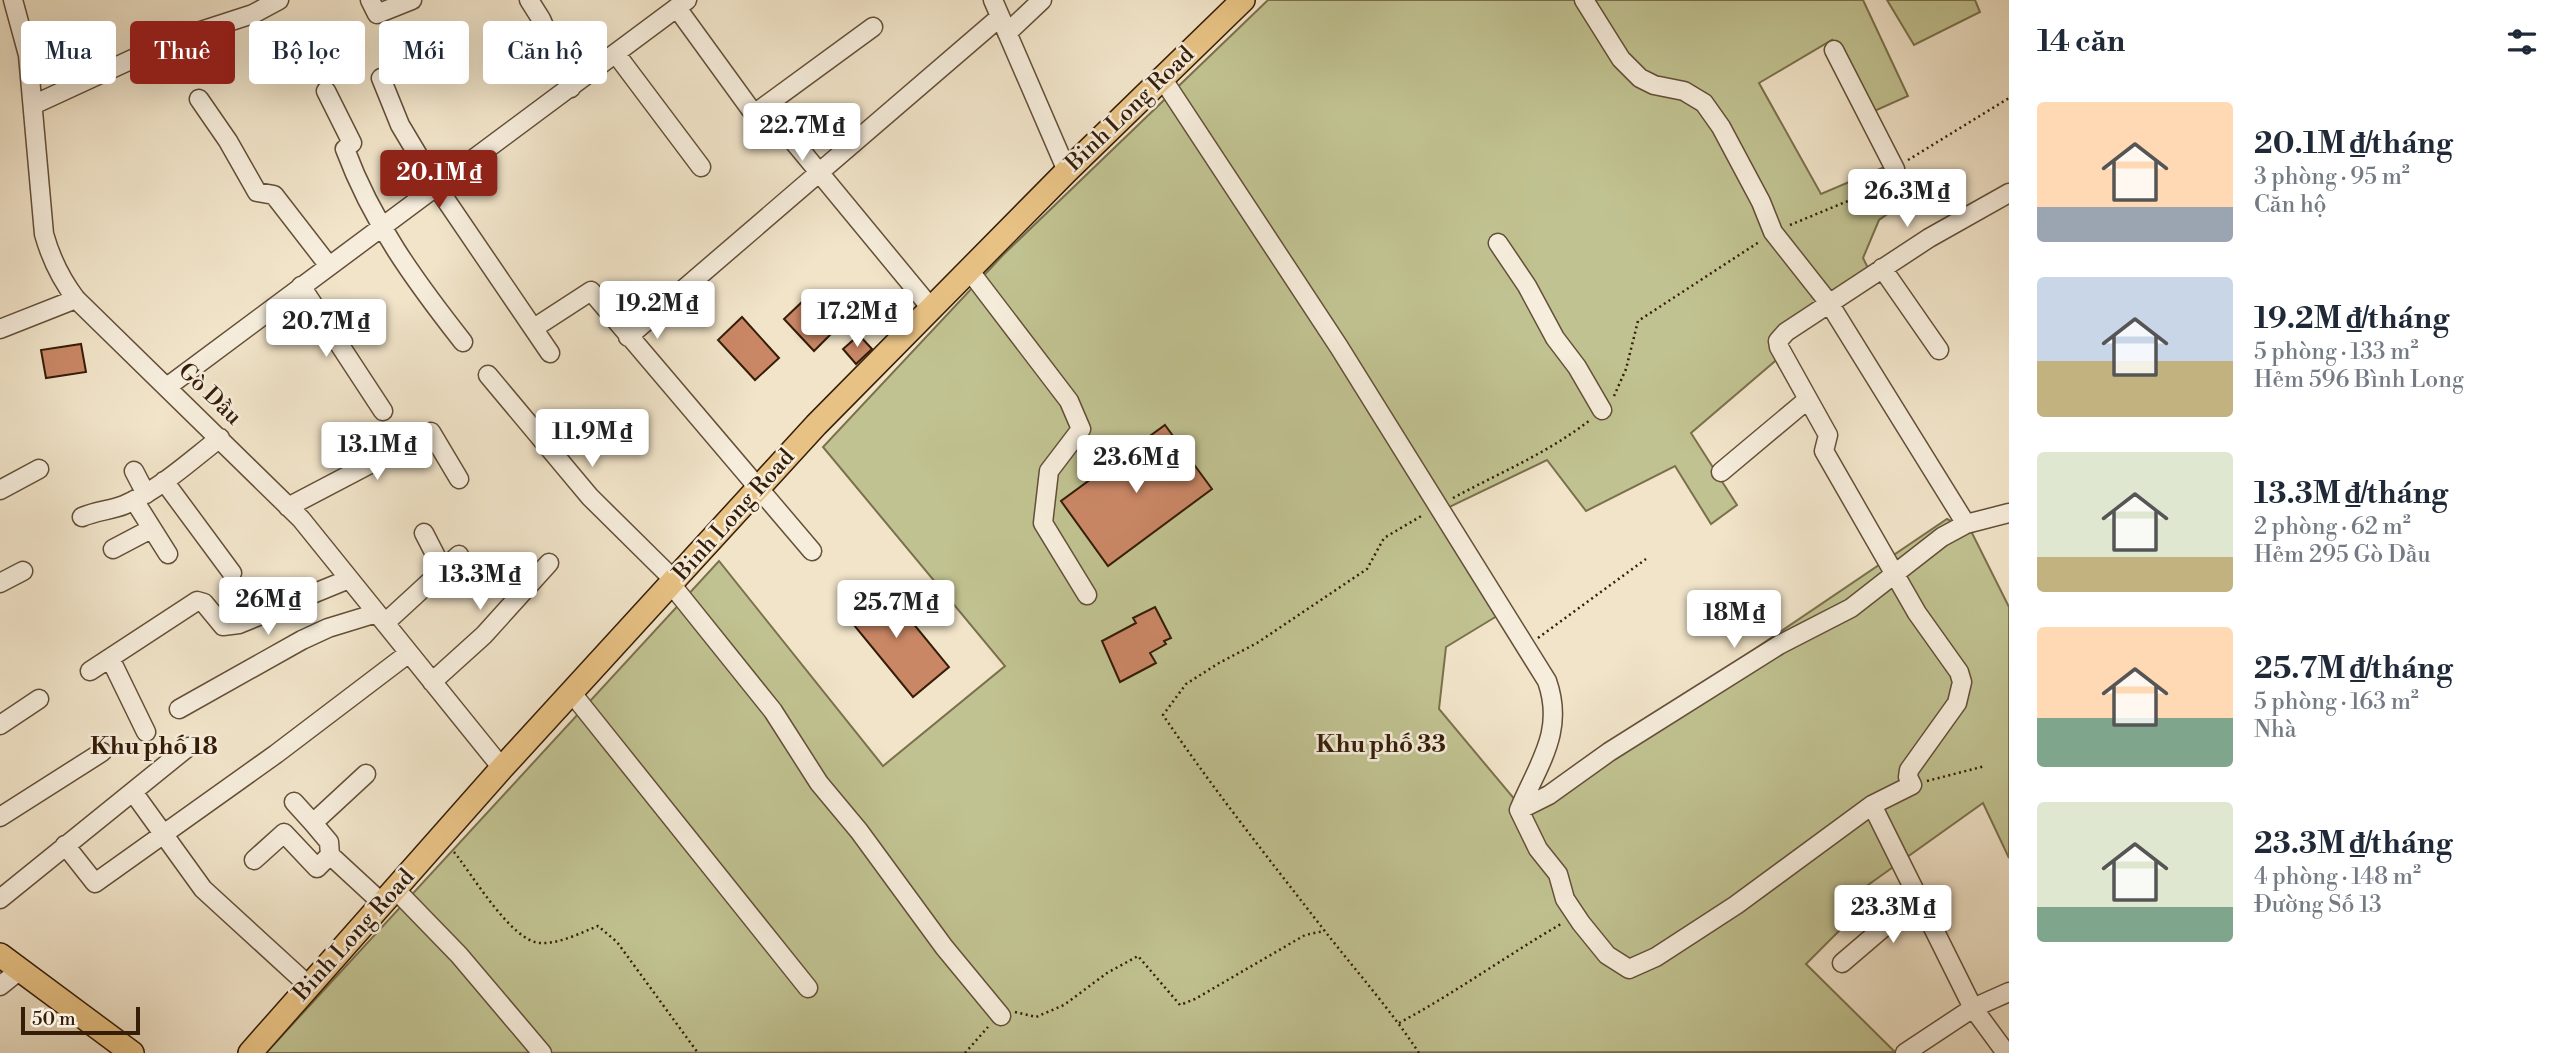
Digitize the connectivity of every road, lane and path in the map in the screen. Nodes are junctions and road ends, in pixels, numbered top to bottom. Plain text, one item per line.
1 (13, 0) edge
2 (279, 0) edge
3 (370, 0) edge
4 (412, 0) edge
5 (529, 0) edge
6 (993, 0) edge
7 (1042, 0) edge
8 (1243, 0) edge
9 (1584, 0) edge
10 (682, 4) edge
11 (250, 7) edge
12 (1003, 25) junction
13 (873, 27) dead end
14 (1833, 50) dead end
15 (616, 54) junction
16 (1162, 78) junction
17 (383, 84) edge
18 (571, 88) junction
19 (326, 91) dead end
20 (2009, 98) edge
21 (199, 99) dead end
22 (33, 105) junction
23 (754, 114) junction
24 (768, 136) dead end
25 (794, 142) dead end
26 (701, 167) dead end
27 (1895, 169) junction
28 (1067, 170) junction
29 (820, 173) junction
30 (437, 187) junction
31 (2008, 195) edge
32 (381, 228) junction
33 (1773, 232) junction
34 (1498, 243) dead end
35 (329, 266) junction
36 (1882, 268) junction
37 (969, 270) junction
38 (301, 286) junction
39 (76, 299) junction
40 (1829, 303) junction
41 (931, 308) junction
42 (534, 328) junction
43 (0, 329) edge
44 (628, 337) junction
45 (463, 342) dead end
46 (1939, 350) dead end
47 (550, 353) dead end
48 (488, 375) dead end
49 (167, 387) junction
50 (1807, 400) junction
51 (1602, 410) junction
52 (383, 411) dead end
53 (220, 438) junction
54 (39, 469) dead end
55 (134, 471) dead end
56 (1721, 472) dead end
57 (459, 479) dead end
58 (164, 481) junction
59 (759, 488) junction
60 (0, 490) edge
61 (140, 497) junction
62 (1439, 506) junction
63 (288, 507) junction
64 (2009, 513) edge
65 (82, 517) dead end
66 (1966, 524) junction
67 (151, 530) junction
68 (424, 533) dead end
69 (113, 549) dead end
70 (812, 551) dead end
71 (167, 554) dead end
72 (459, 555) dead end
73 (1646, 559) dead end
74 (549, 563) dead end
75 (443, 570) junction
76 (23, 571) dead end
77 (232, 573) dead end
78 (1894, 575) junction
79 (349, 579) junction
80 (673, 582) junction
81 (0, 583) edge
82 (1087, 595) dead end
83 (381, 618) junction
84 (1527, 646) junction
85 (409, 653) junction
86 (110, 658) junction
87 (90, 671) dead end
88 (432, 682) junction
89 (571, 692) junction
90 (39, 699) dead end
91 (179, 709) dead end
92 (0, 725) edge
93 (146, 732) dead end
94 (188, 747) dead end
95 (102, 751) dead end
96 (1985, 766) dead end
97 (502, 768) junction
98 (366, 774) dead end
99 (1912, 785) junction
100 (133, 792) junction
101 (294, 802) dead end
102 (1872, 805) junction
103 (1519, 810) junction
104 (0, 817) edge
105 (313, 823) junction
106 (163, 834) junction
107 (442, 836) junction
108 (65, 845) junction
109 (330, 855) junction
110 (254, 860) dead end
111 (388, 897) junction
112 (1917, 898) junction
113 (0, 899) edge
114 (1576, 915) junction
115 (1325, 931) junction
116 (0, 955) edge
117 (1842, 963) dead end
118 (20, 970) junction
119 (309, 985) junction
120 (0, 986) edge
121 (808, 988) dead end
122 (2009, 992) edge
123 (1973, 1008) junction
124 (1001, 1016) junction
125 (1399, 1023) junction
126 (1908, 1052) edge
127 (132, 1053) edge
128 (250, 1053) edge
129 (541, 1053) edge
130 (698, 1053) edge
131 (965, 1053) edge
132 (1419, 1053) edge
133 (2006, 1053) edge

1 - 22 street, Gò Dầu
2 - 11 street
3 - 4 street
5 - 18 street
6 - 12 street
7 - 12 street
8 - 16 main road, Binh Long Road
9 - 33 street
10 - 15 street
10 - 23 street
11 - 22 street
12 - 28 street
12 - 29 street
13 - 23 street
14 - 27 street
15 - 18 street
15 - 26 street
16 - 28 main road, Binh Long Road
16 - 62 street
17 - 30 street
18 - 30 street
19 - 32 street
20 - 27 path
21 - 35 street
22 - 39 street, Gò Dầu
23 - 24 street
25 - 29 street
27 - 33 path
28 - 37 main road, Binh Long Road
29 - 41 street
29 - 44 street
30 - 32 street
30 - 42 street
31 - 36 street
32 - 35 street
32 - 45 street
33 - 40 street
33 - 51 path
34 - 51 street
35 - 38 street
36 - 40 street
36 - 46 street
37 - 41 main road, Binh Long Road
37 - 82 street
38 - 49 street
38 - 52 street
39 - 43 street
39 - 49 street, Gò Dầu
40 - 50 street
40 - 66 street
41 - 59 main road, Binh Long Road
42 - 44 street
42 - 47 street
44 - 59 street
48 - 80 street
49 - 53 street, Gò Dầu
50 - 56 street
50 - 78 street
51 - 62 path
53 - 58 street
53 - 63 street, Gò Dầu
54 - 60 street
55 - 61 street
57 - 63 street
58 - 61 street
58 - 77 street
59 - 70 street
59 - 80 main road, Binh Long Road
61 - 65 street
61 - 67 street
62 - 84 street
62 - 115 path
63 - 79 street, Gò Dầu
64 - 66 street
66 - 78 street
67 - 69 street
67 - 71 street
68 - 75 street
72 - 75 street
73 - 84 path
74 - 88 street
75 - 83 street
76 - 81 street
78 - 99 street
78 - 103 street
79 - 83 street, Gò Dầu
79 - 86 street
80 - 89 main road, Binh Long Road
80 - 124 street
83 - 85 street, Gò Dầu
83 - 91 street
84 - 103 street
85 - 88 street, Gò Dầu
85 - 106 street
86 - 87 street
86 - 93 street
88 - 97 street, Gò Dầu
89 - 97 main road, Binh Long Road
89 - 121 street
90 - 92 street
94 - 100 street
95 - 104 street
96 - 99 path
97 - 107 main road, Binh Long Road
98 - 105 street
99 - 102 street
100 - 106 street
100 - 108 street
101 - 105 street
102 - 112 street
102 - 114 street
103 - 114 street
105 - 109 street
106 - 108 street
106 - 119 street
107 - 111 main road, Binh Long Road
107 - 130 path
108 - 113 street
109 - 110 street
109 - 111 street
111 - 119 main road, Binh Long Road
111 - 129 street
112 - 117 street
112 - 123 street
114 - 125 path
115 - 124 path
115 - 125 path
116 - 118 main road
118 - 120 street
118 - 127 main road
119 - 128 main road, Binh Long Road
122 - 123 street
123 - 126 street
123 - 133 street
124 - 131 path
125 - 132 path

